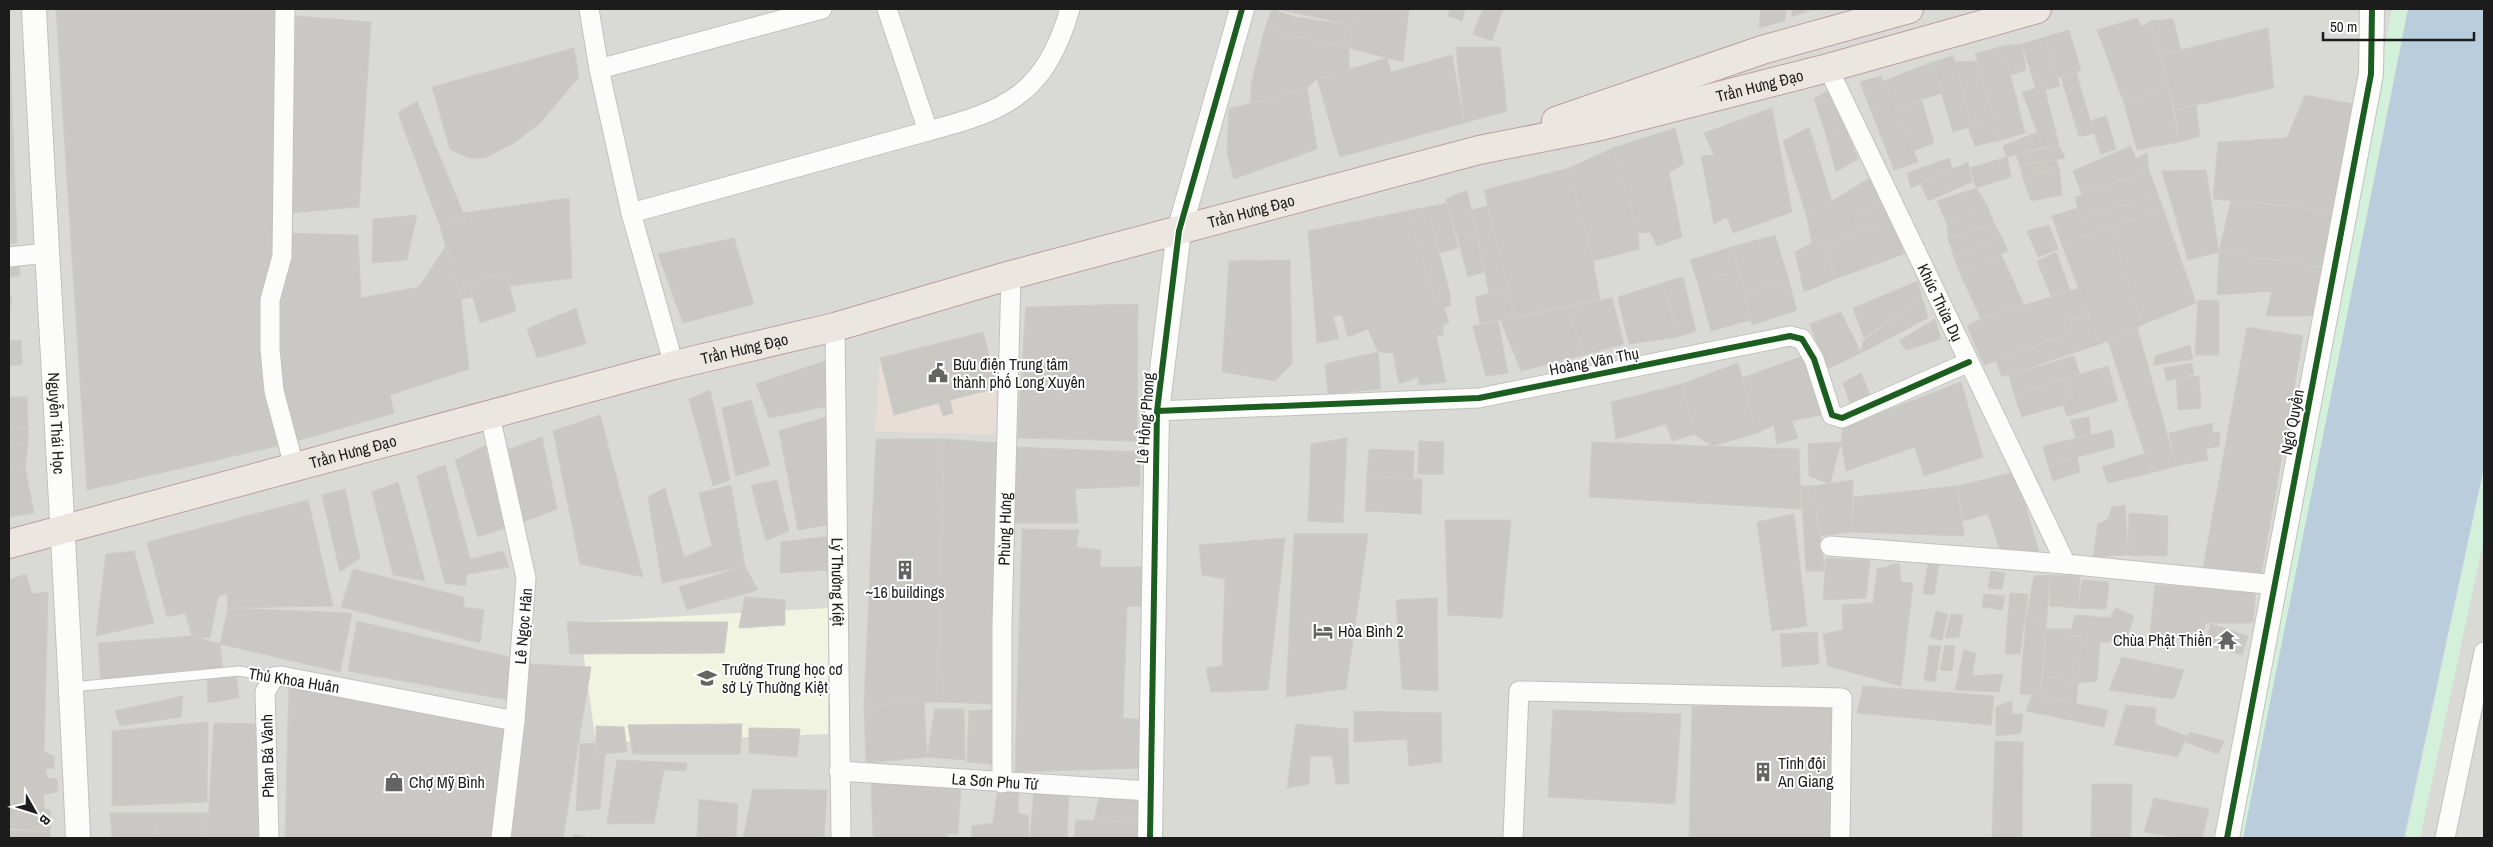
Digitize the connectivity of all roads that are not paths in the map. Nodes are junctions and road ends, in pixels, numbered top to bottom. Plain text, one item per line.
1 (34, 9) edge
2 (285, 9) edge
3 (589, 9) edge
4 (822, 9) edge
5 (887, 9) edge
6 (1070, 9) edge
7 (1242, 9) edge
8 (1909, 9) edge
9 (2037, 9) edge
10 (2372, 9) edge
11 (1856, 18) edge
12 (1828, 68) junction
13 (598, 69) junction
14 (928, 131) junction
15 (1479, 150) junction
16 (631, 213) junction
17 (1178, 231) junction
18 (46, 253) junction
19 (9, 256) edge
20 (1011, 276) junction
21 (835, 327) junction
22 (1969, 362) junction
23 (674, 365) junction
24 (1157, 411) junction
25 (490, 416) junction
26 (294, 466) junction
27 (64, 528) junction
28 (9, 544) edge
29 (1830, 546) dead end
30 (2066, 564) junction
31 (2276, 585) junction
32 (2484, 652) edge
33 (274, 677) junction
34 (72, 688) junction
35 (515, 721) junction
36 (839, 771) junction
37 (1002, 783) junction
38 (1150, 791) junction
39 (78, 838) edge
40 (269, 838) edge
41 (501, 838) edge
42 (841, 838) edge
43 (1150, 838) edge
44 (1513, 838) edge
45 (1840, 838) edge
46 (2227, 838) edge
47 (2445, 838) edge

1 - 18 street, Nguyễn Thái Học
2 - 26 street
3 - 13 street
4 - 13 street
5 - 14 street
6 - 14 street
7 - 17 street, Lê Hồng Phong
8 - 11 highway, Trần Hưng Đạo
9 - 12 highway, Trần Hưng Đạo
10 - 31 street, Ngô Quyền
11 - 15 highway, Trần Hưng Đạo
12 - 15 highway, Trần Hưng Đạo
12 - 22 street, Khúc Thừa Dụ
13 - 16 street
14 - 16 street
15 - 17 highway, Trần Hưng Đạo
16 - 23 street
17 - 20 highway, Trần Hưng Đạo
17 - 24 street, Lê Hồng Phong
18 - 19 street
18 - 27 street, Nguyễn Thái Học
20 - 21 highway, Trần Hưng Đạo
20 - 37 street, Phùng Hưng
21 - 23 highway, Trần Hưng Đạo
21 - 36 street, Lý Thường Kiệt
22 - 24 street, Hoàng Văn Thụ
22 - 30 street, Khúc Thừa Dụ
23 - 25 highway, Trần Hưng Đạo
24 - 38 street, Lê Hồng Phong
25 - 26 highway, Trần Hưng Đạo
25 - 35 street, Lê Ngọc Hân
26 - 27 highway, Trần Hưng Đạo
27 - 28 highway, Trần Hưng Đạo
27 - 34 street, Nguyễn Thái Học
29 - 30 street
30 - 31 street
31 - 46 street, Ngô Quyền
32 - 47 street
33 - 34 lane, Thủ Khoa Huân
33 - 35 street, Thủ Khoa Huân
33 - 40 street, Phan Bá Vành
34 - 39 street, Nguyễn Thái Học
35 - 41 street, Lê Ngọc Hân
36 - 37 street, La Sơn Phu Tử
36 - 42 street, Lý Thường Kiệt
37 - 38 street, La Sơn Phu Tử
38 - 43 street, Lê Hồng Phong
44 - 45 street

